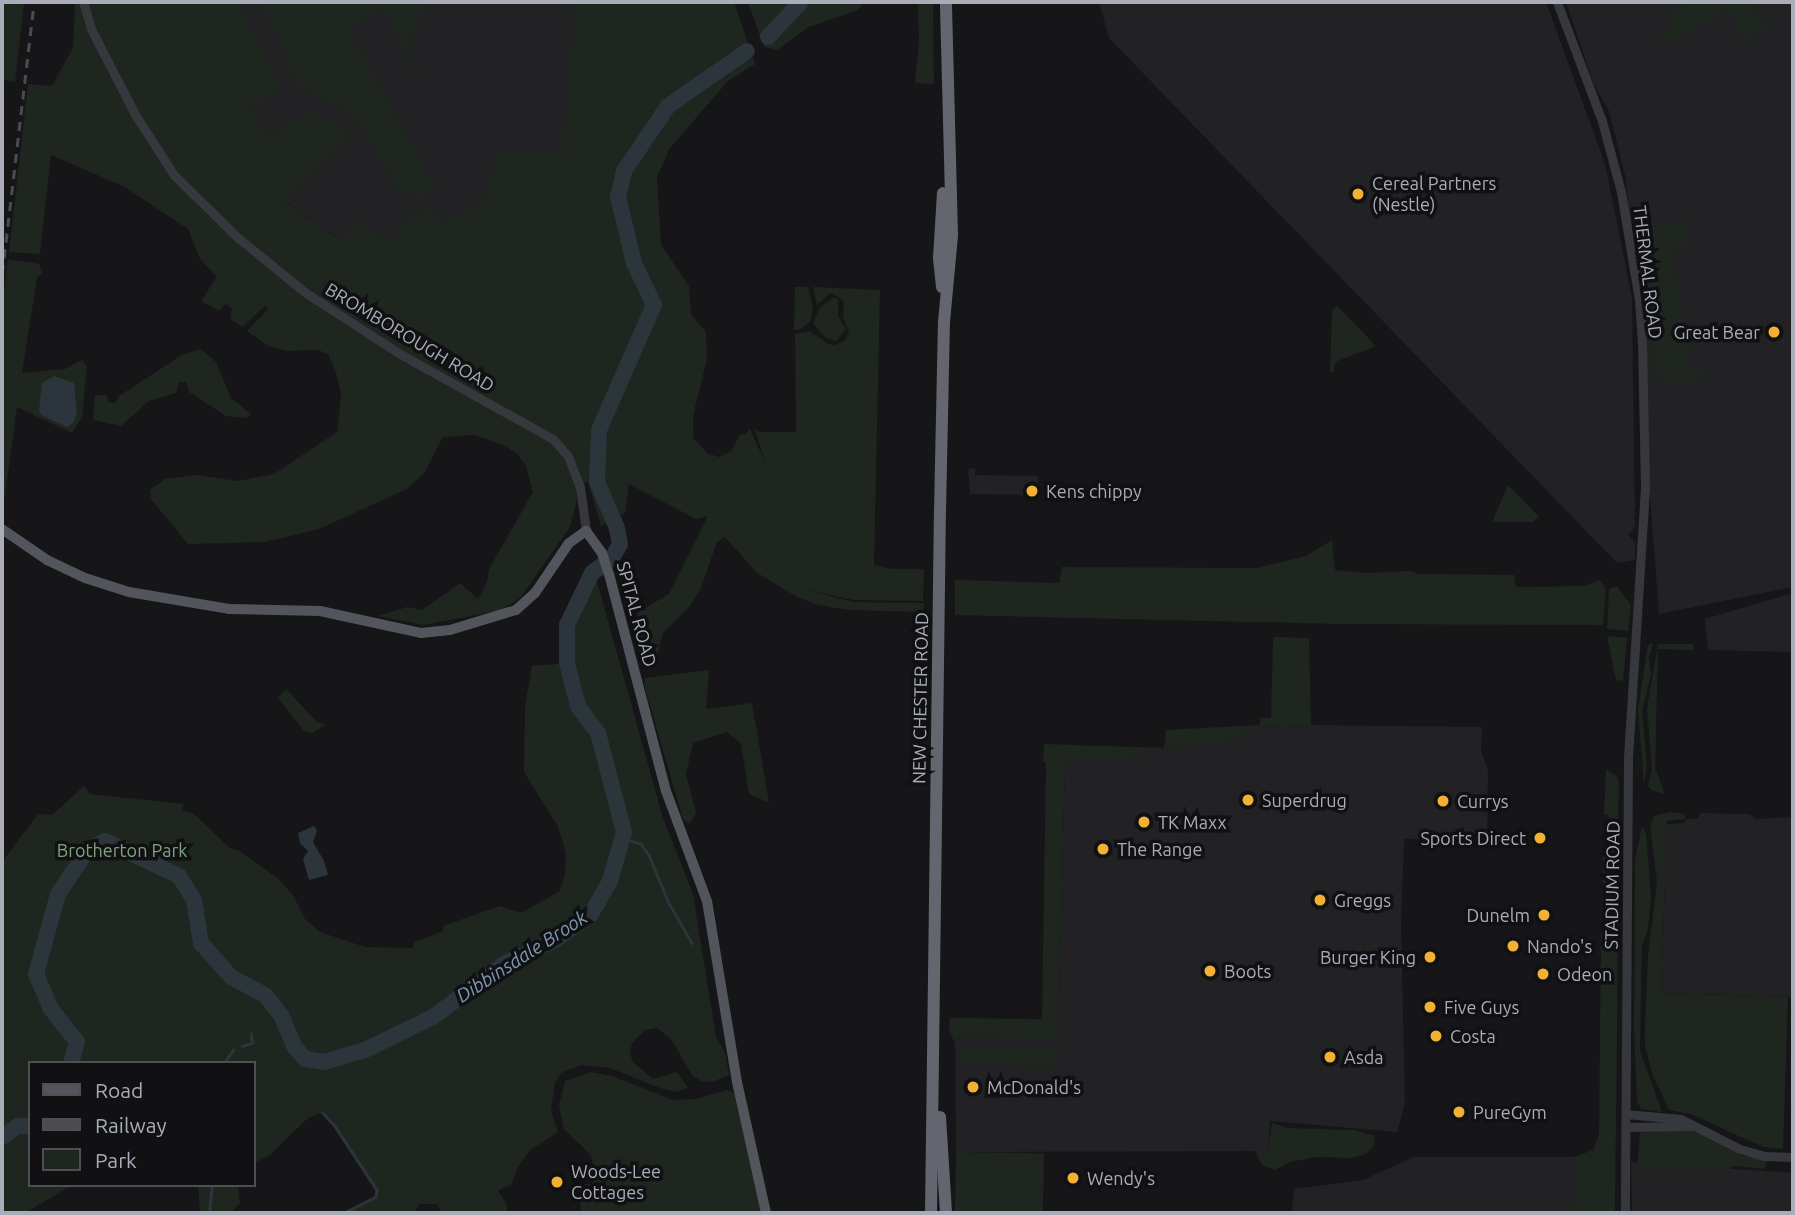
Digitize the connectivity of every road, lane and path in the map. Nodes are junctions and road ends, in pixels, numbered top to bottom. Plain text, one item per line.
1 (83, 2) edge
2 (946, 2) edge
3 (953, 2) edge
4 (1557, 2) edge
5 (948, 48) junction
6 (2, 529) edge
7 (586, 531) junction
8 (1639, 600) joint
9 (934, 1075) junction
10 (1626, 1114) junction
11 (1626, 1126) junction
12 (1694, 1126) junction
13 (1793, 1157) edge
14 (766, 1213) edge
15 (932, 1213) edge
16 (946, 1213) edge
17 (1625, 1213) edge

1 - 7 street, BROMBOROUGH ROAD
2 - 5 highway, NEW CHESTER ROAD
3 - 5 highway, NEW CHESTER ROAD
4 - 8 street, THERMAL ROAD
5 - 9 highway, NEW CHESTER ROAD
6 - 7 main road
7 - 14 main road, SPITAL ROAD
8 - 10 street, STADIUM ROAD
9 - 15 highway, NEW CHESTER ROAD
9 - 16 highway, NEW CHESTER ROAD
10 - 11 street, STADIUM ROAD
10 - 12 street
11 - 12 street
11 - 17 street, STADIUM ROAD
12 - 13 street

